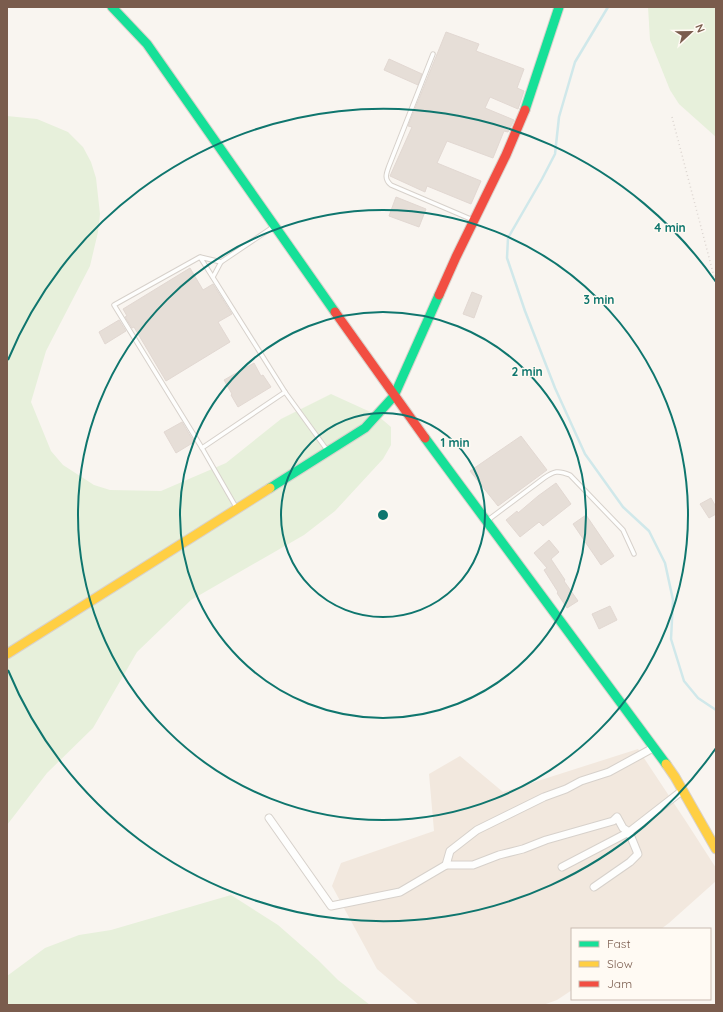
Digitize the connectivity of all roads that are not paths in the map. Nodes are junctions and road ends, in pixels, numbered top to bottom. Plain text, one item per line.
1 (112, 7) edge
2 (559, 7) edge
3 (433, 54) dead end
4 (474, 221) junction
5 (274, 226) junction
6 (200, 257) junction
7 (221, 262) junction
8 (213, 277) junction
9 (285, 392) junction
10 (394, 396) junction
11 (202, 448) junction
12 (328, 451) junction
13 (237, 509) junction
14 (487, 522) junction
15 (634, 554) dead end
16 (7, 654) edge
17 (653, 748) junction
18 (683, 790) junction
19 (269, 818) dead end
20 (630, 832) junction
21 (716, 850) edge
22 (446, 865) junction
23 (562, 867) dead end
24 (594, 886) dead end

1 - 5 street
2 - 4 street
3 - 4 lane
4 - 10 street
5 - 7 lane
5 - 10 street
6 - 7 lane
6 - 8 lane
6 - 11 lane
7 - 8 lane
8 - 9 lane
9 - 11 lane
9 - 12 lane
10 - 12 street
10 - 14 street
11 - 13 lane
12 - 13 street
13 - 16 street
14 - 15 lane
14 - 17 street
17 - 18 street
17 - 22 street
18 - 20 street
18 - 21 street
19 - 22 street
20 - 22 street
20 - 23 street
20 - 24 street

